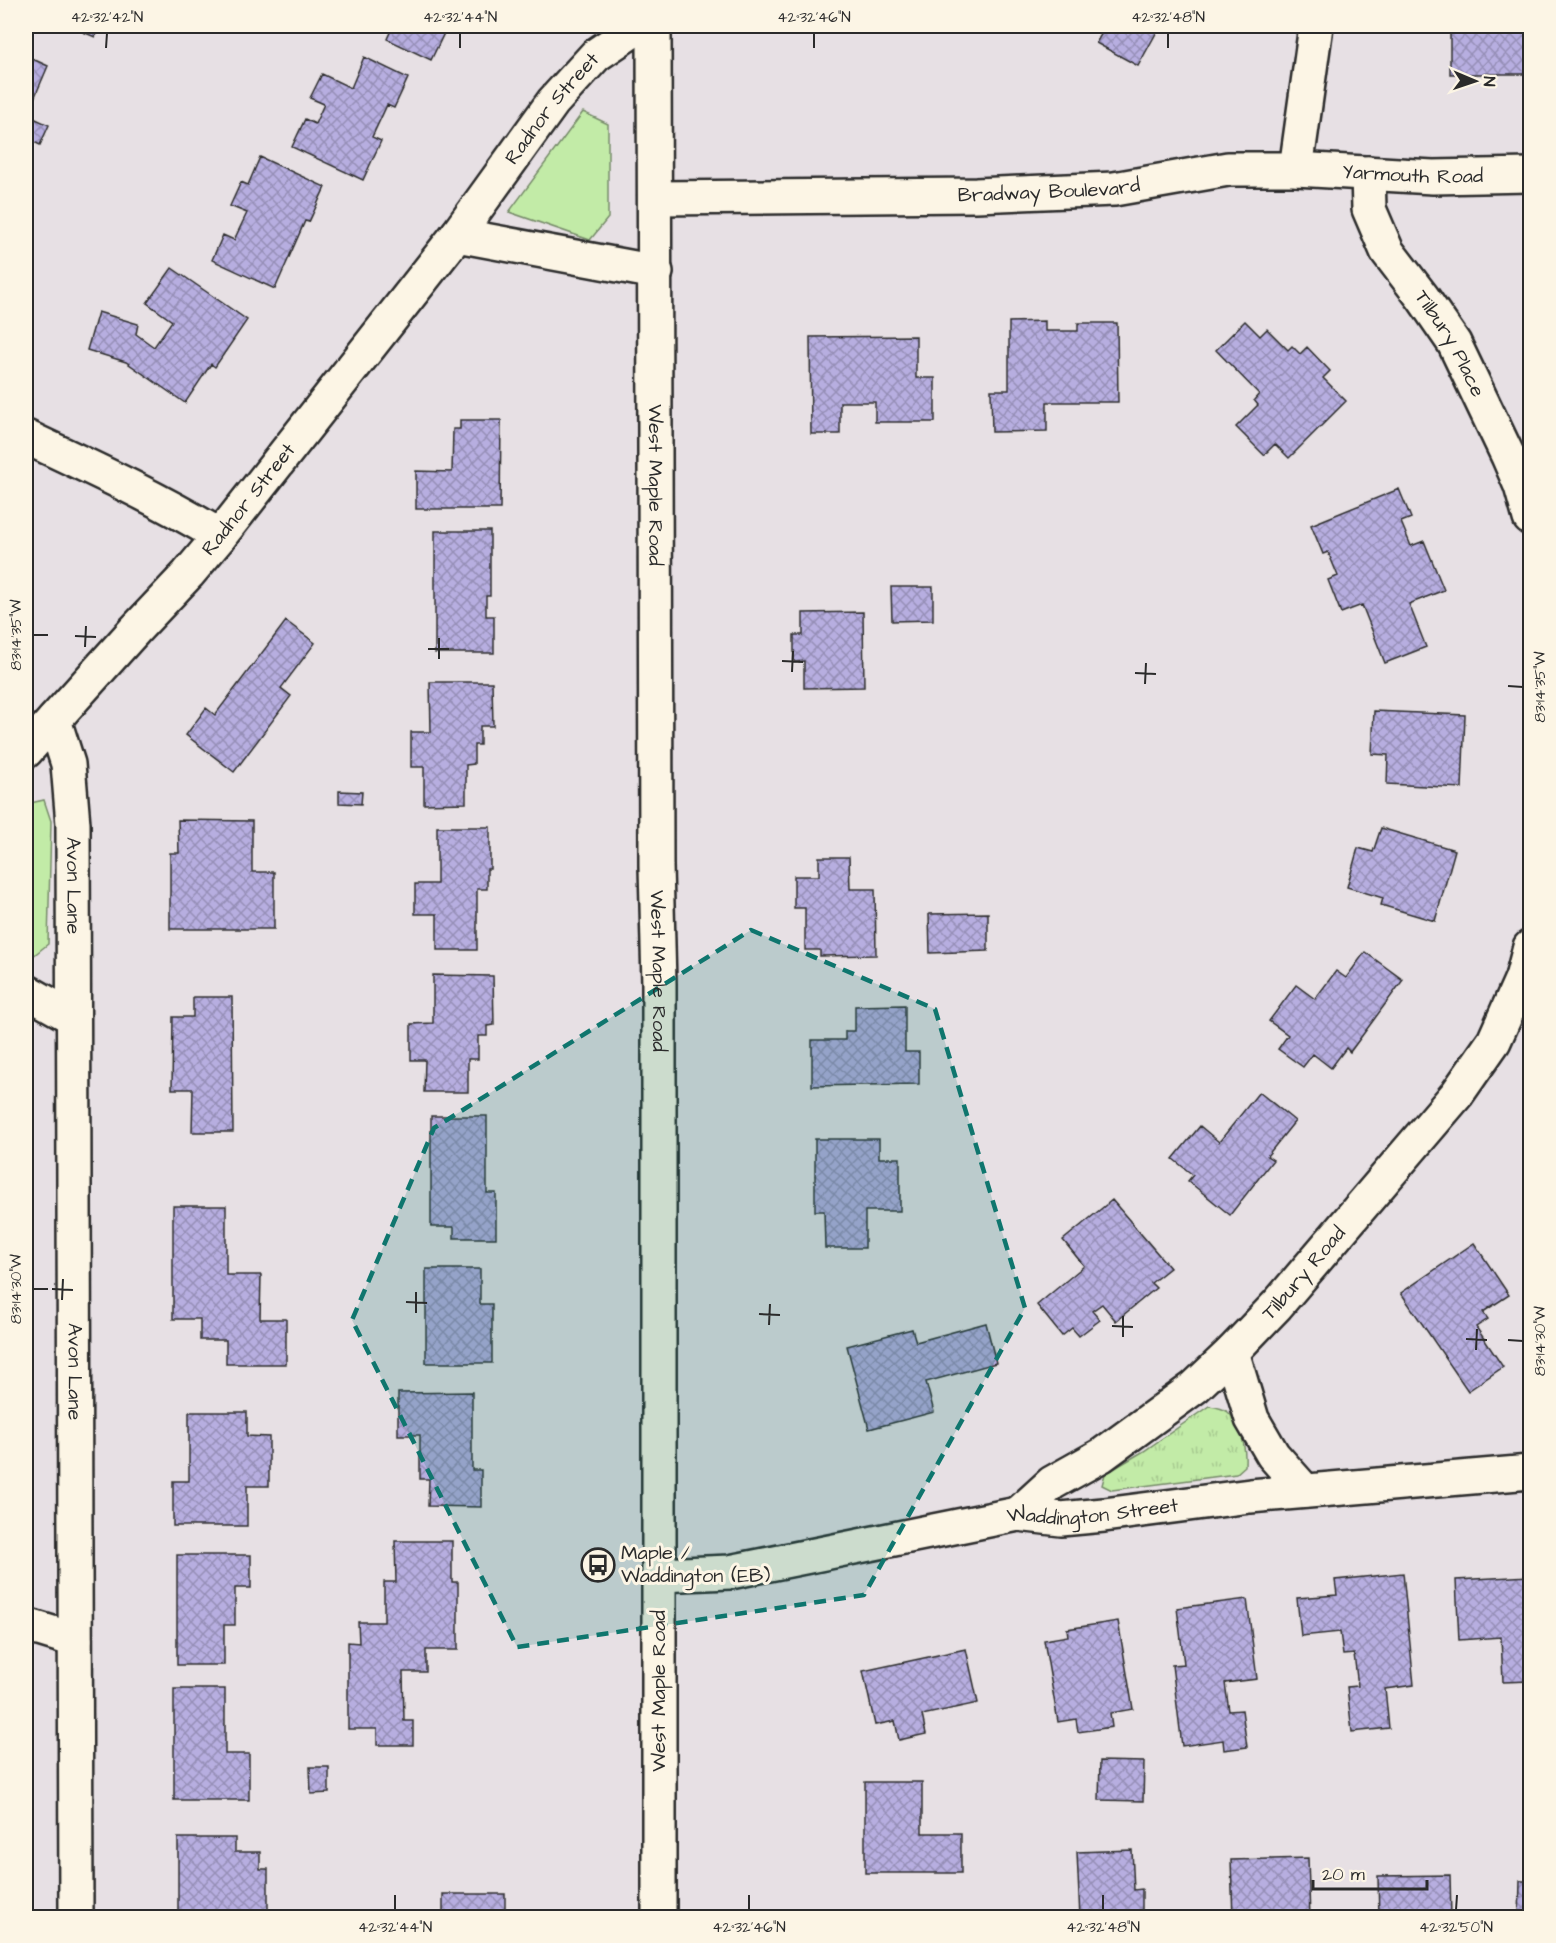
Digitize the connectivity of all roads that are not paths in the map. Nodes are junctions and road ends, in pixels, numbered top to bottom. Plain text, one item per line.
1 (639, 26) edge
2 (654, 26) edge
3 (1316, 26) edge
4 (1296, 169) junction
5 (1368, 174) junction
6 (1530, 176) edge
7 (656, 198) junction
8 (457, 235) junction
9 (656, 273) junction
10 (26, 437) edge
11 (1530, 518) edge
12 (220, 537) junction
13 (54, 720) junction
14 (26, 751) edge
15 (1528, 967) edge
16 (26, 991) edge
17 (72, 1017) junction
18 (1232, 1352) junction
19 (1530, 1472) edge
20 (1305, 1491) junction
21 (1018, 1514) junction
22 (659, 1575) junction
23 (26, 1625) edge
24 (75, 1640) junction
25 (76, 1917) edge
26 (659, 1917) edge

1 - 8 street, Radnor Street
2 - 7 street, West Maple Road
3 - 4 street
4 - 5 street, Yarmouth Road
4 - 7 street, Bradway Boulevard
5 - 6 street, Yarmouth Road
5 - 11 street, Tilbury Place
7 - 9 street, West Maple Road
8 - 9 street
8 - 12 street, Radnor Street
9 - 22 street, West Maple Road
10 - 12 street
12 - 13 street, Radnor Street
13 - 14 street, Radnor Street
13 - 17 street, Avon Lane
15 - 18 street, Tilbury Road
16 - 17 street
17 - 24 street, Avon Lane
18 - 20 street
18 - 21 street, Tilbury Road
19 - 20 street, Waddington Street
20 - 21 street, Waddington Street
21 - 22 street, Waddington Street
22 - 26 street, West Maple Road
23 - 24 street
24 - 25 street, Avon Lane

